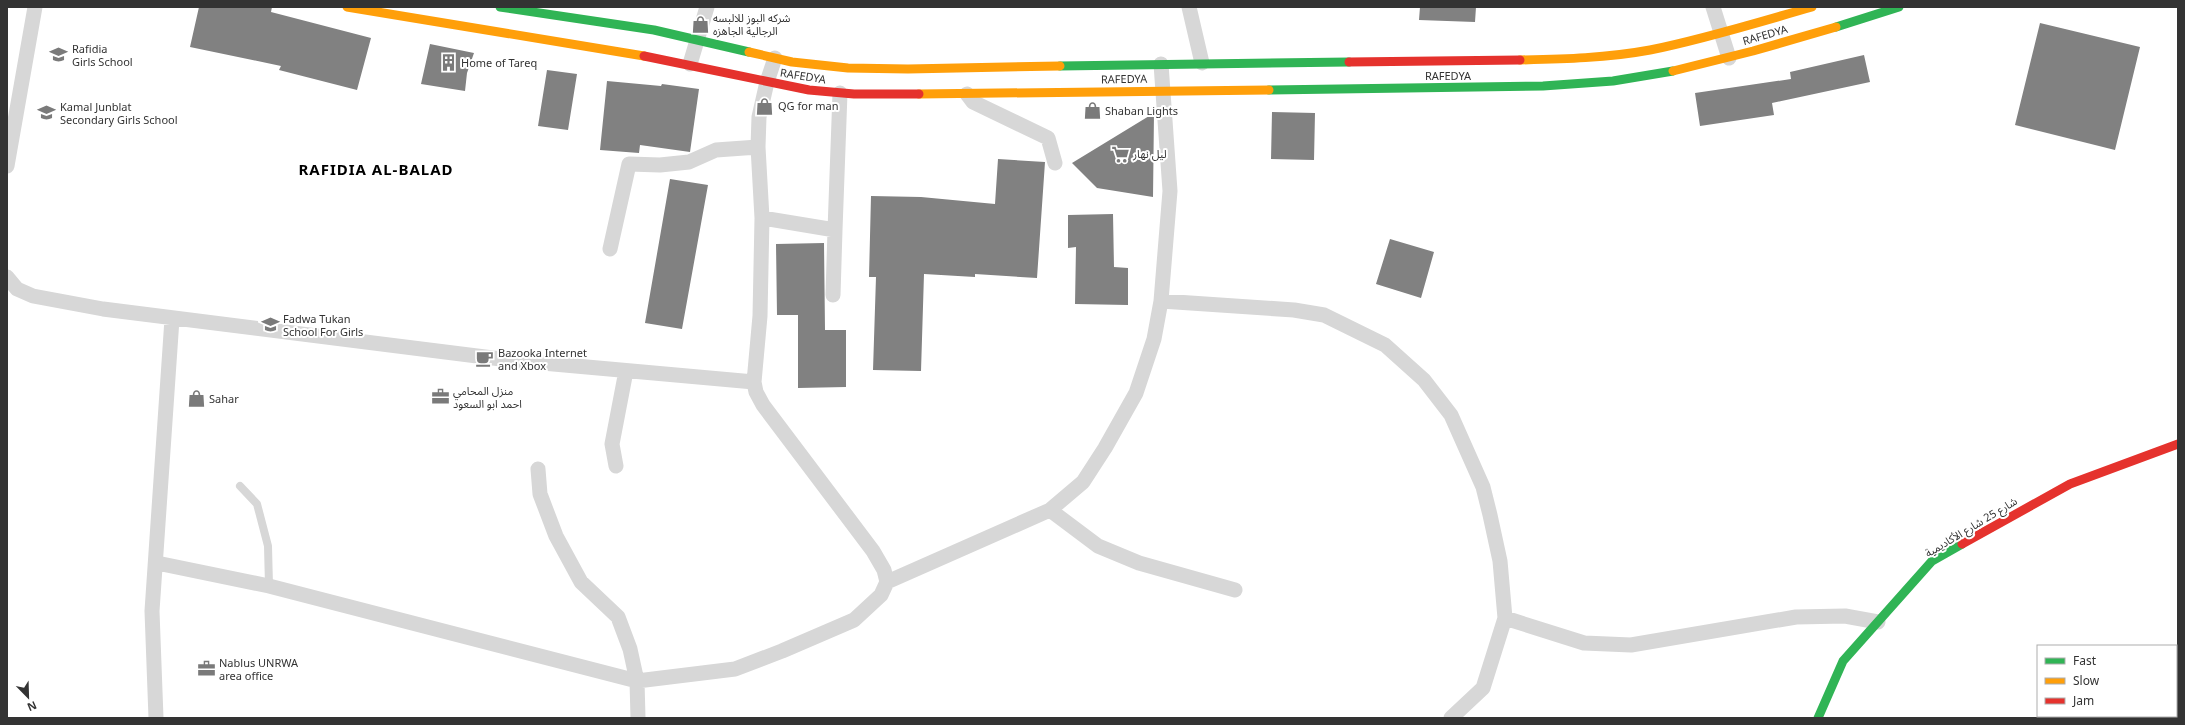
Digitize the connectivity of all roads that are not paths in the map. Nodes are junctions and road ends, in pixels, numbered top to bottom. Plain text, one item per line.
1 (35, 7) edge
2 (347, 7) edge
3 (500, 7) edge
4 (707, 7) edge
5 (1189, 7) edge
6 (1713, 7) edge
7 (1812, 7) edge
8 (1899, 7) edge
9 (547, 11) edge
10 (1721, 33) junction
11 (698, 39) junction
12 (775, 58) junction
13 (1729, 58) junction
14 (1202, 63) junction
15 (690, 64) junction
16 (1161, 64) junction
17 (766, 82) junction
18 (1164, 90) junction
19 (840, 93) junction
20 (967, 94) junction
21 (758, 147) junction
22 (1055, 163) dead end
23 (7, 166) edge
24 (762, 218) junction
25 (835, 230) junction
26 (610, 249) dead end
27 (7, 277) edge
28 (833, 295) dead end
29 (1161, 301) junction
30 (172, 318) junction
31 (626, 371) junction
32 (754, 382) junction
33 (2178, 444) edge
34 (616, 466) dead end
35 (538, 469) dead end
36 (240, 486) dead end
37 (1050, 510) junction
38 (157, 563) junction
39 (887, 582) junction
40 (269, 586) junction
41 (1234, 590) dead end
42 (1505, 618) junction
43 (1878, 622) junction
44 (637, 681) junction
45 (156, 718) edge
46 (638, 718) edge
47 (1451, 718) edge
48 (1818, 718) edge

1 - 23 street
2 - 15 main road, RAFEDYA
3 - 9 main road, RAFEDYA
4 - 11 street
5 - 14 street
6 - 10 street
7 - 10 main road, RAFEDYA
8 - 13 main road, RAFEDYA
9 - 11 main road, RAFEDYA
10 - 13 street
10 - 14 main road, RAFEDYA
11 - 12 main road, RAFEDYA
11 - 15 street
12 - 16 main road, RAFEDYA
12 - 17 street
13 - 18 main road, RAFEDYA
14 - 16 main road, RAFEDYA
15 - 17 main road, RAFEDYA
16 - 18 street
17 - 19 main road, RAFEDYA
17 - 21 street
18 - 20 main road, RAFEDYA
18 - 29 street
19 - 20 main road, RAFEDYA
19 - 25 street
20 - 22 street
21 - 24 street
21 - 26 street
24 - 25 street
24 - 32 street
25 - 28 street
27 - 30 street
29 - 37 street
29 - 42 street
30 - 31 street
30 - 38 street
31 - 32 street
31 - 34 street
32 - 39 street
33 - 43 main road, شارع 25 شارع الأكاديمية
35 - 44 street
36 - 40 lane
37 - 39 street
37 - 41 street
38 - 40 street
38 - 45 street
39 - 44 street
40 - 44 street
42 - 43 street
42 - 47 street
43 - 48 main road, شارع 25 شارع الأكاديمية
44 - 46 street

